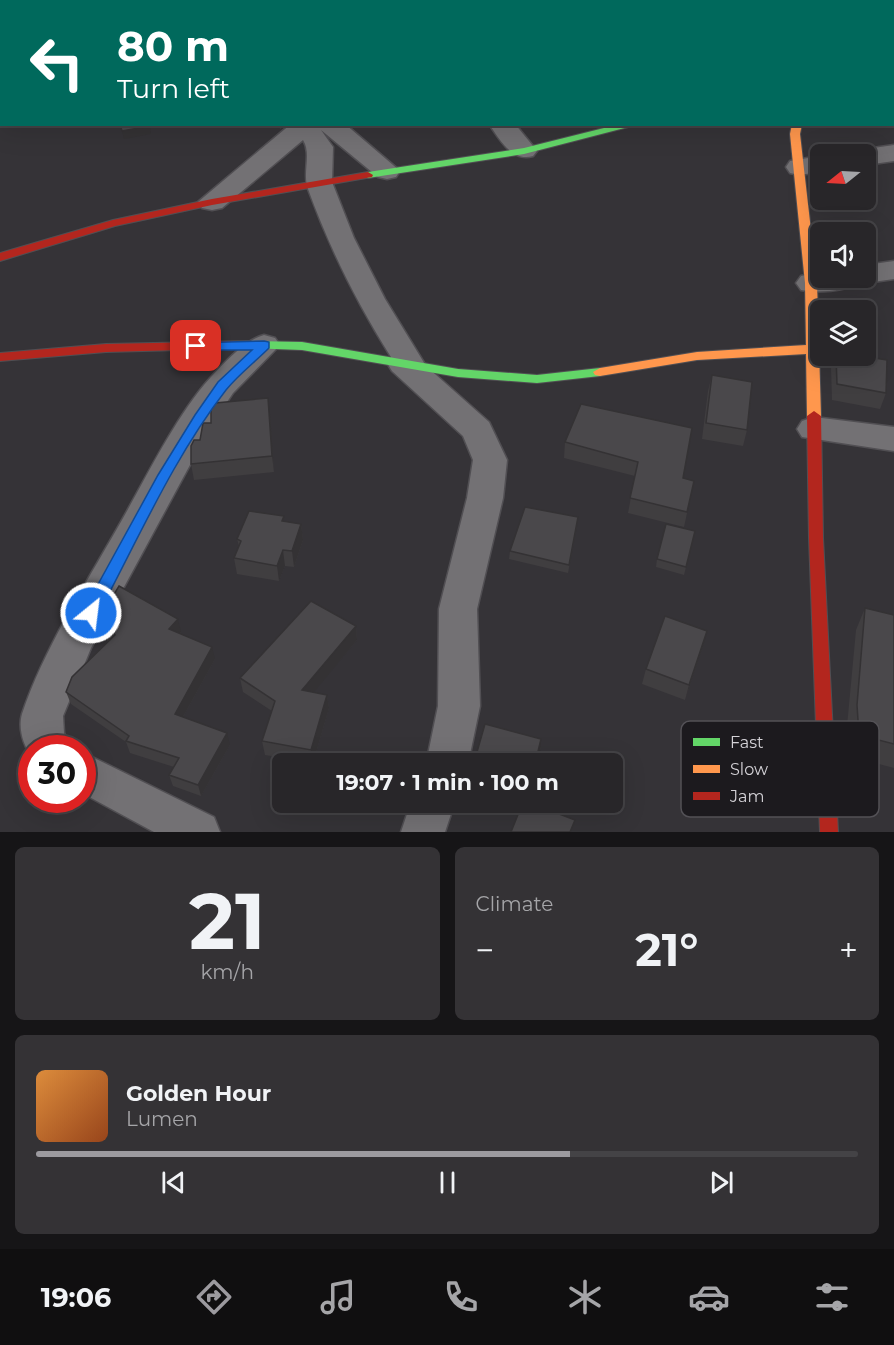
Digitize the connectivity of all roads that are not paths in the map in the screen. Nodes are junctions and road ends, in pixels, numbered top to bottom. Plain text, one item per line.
1 (313, 126) edge
2 (314, 126) edge
3 (316, 126) edge
4 (503, 126) edge
5 (628, 126) edge
6 (797, 126) edge
7 (525, 151) junction
8 (894, 153) edge
9 (876, 156) edge
10 (809, 166) edge
11 (387, 171) junction
12 (319, 182) junction
13 (212, 202) junction
14 (810, 225) edge
15 (0, 257) edge
16 (894, 270) edge
17 (876, 273) edge
18 (264, 345) junction
19 (810, 349) edge
20 (0, 357) edge
21 (407, 364) junction
22 (812, 366) edge
23 (814, 429) junction
24 (894, 439) edge
25 (825, 721) edge
26 (43, 735) edge
27 (449, 753) edge
28 (96, 778) edge
29 (430, 813) edge
30 (828, 817) edge
31 (198, 832) edge
32 (423, 832) edge
33 (829, 832) edge

1 - 13 street
2 - 12 street
3 - 11 street
4 - 7 street
5 - 7 street
6 - 10 street
7 - 11 street
8 - 9 street
10 - 14 street
11 - 12 street
12 - 13 street
12 - 21 street
13 - 15 street
16 - 17 street
18 - 20 street
18 - 21 street
18 - 26 street
19 - 21 street
21 - 27 street
22 - 23 street
23 - 24 street
23 - 25 street
28 - 31 street
29 - 32 street
30 - 33 street

